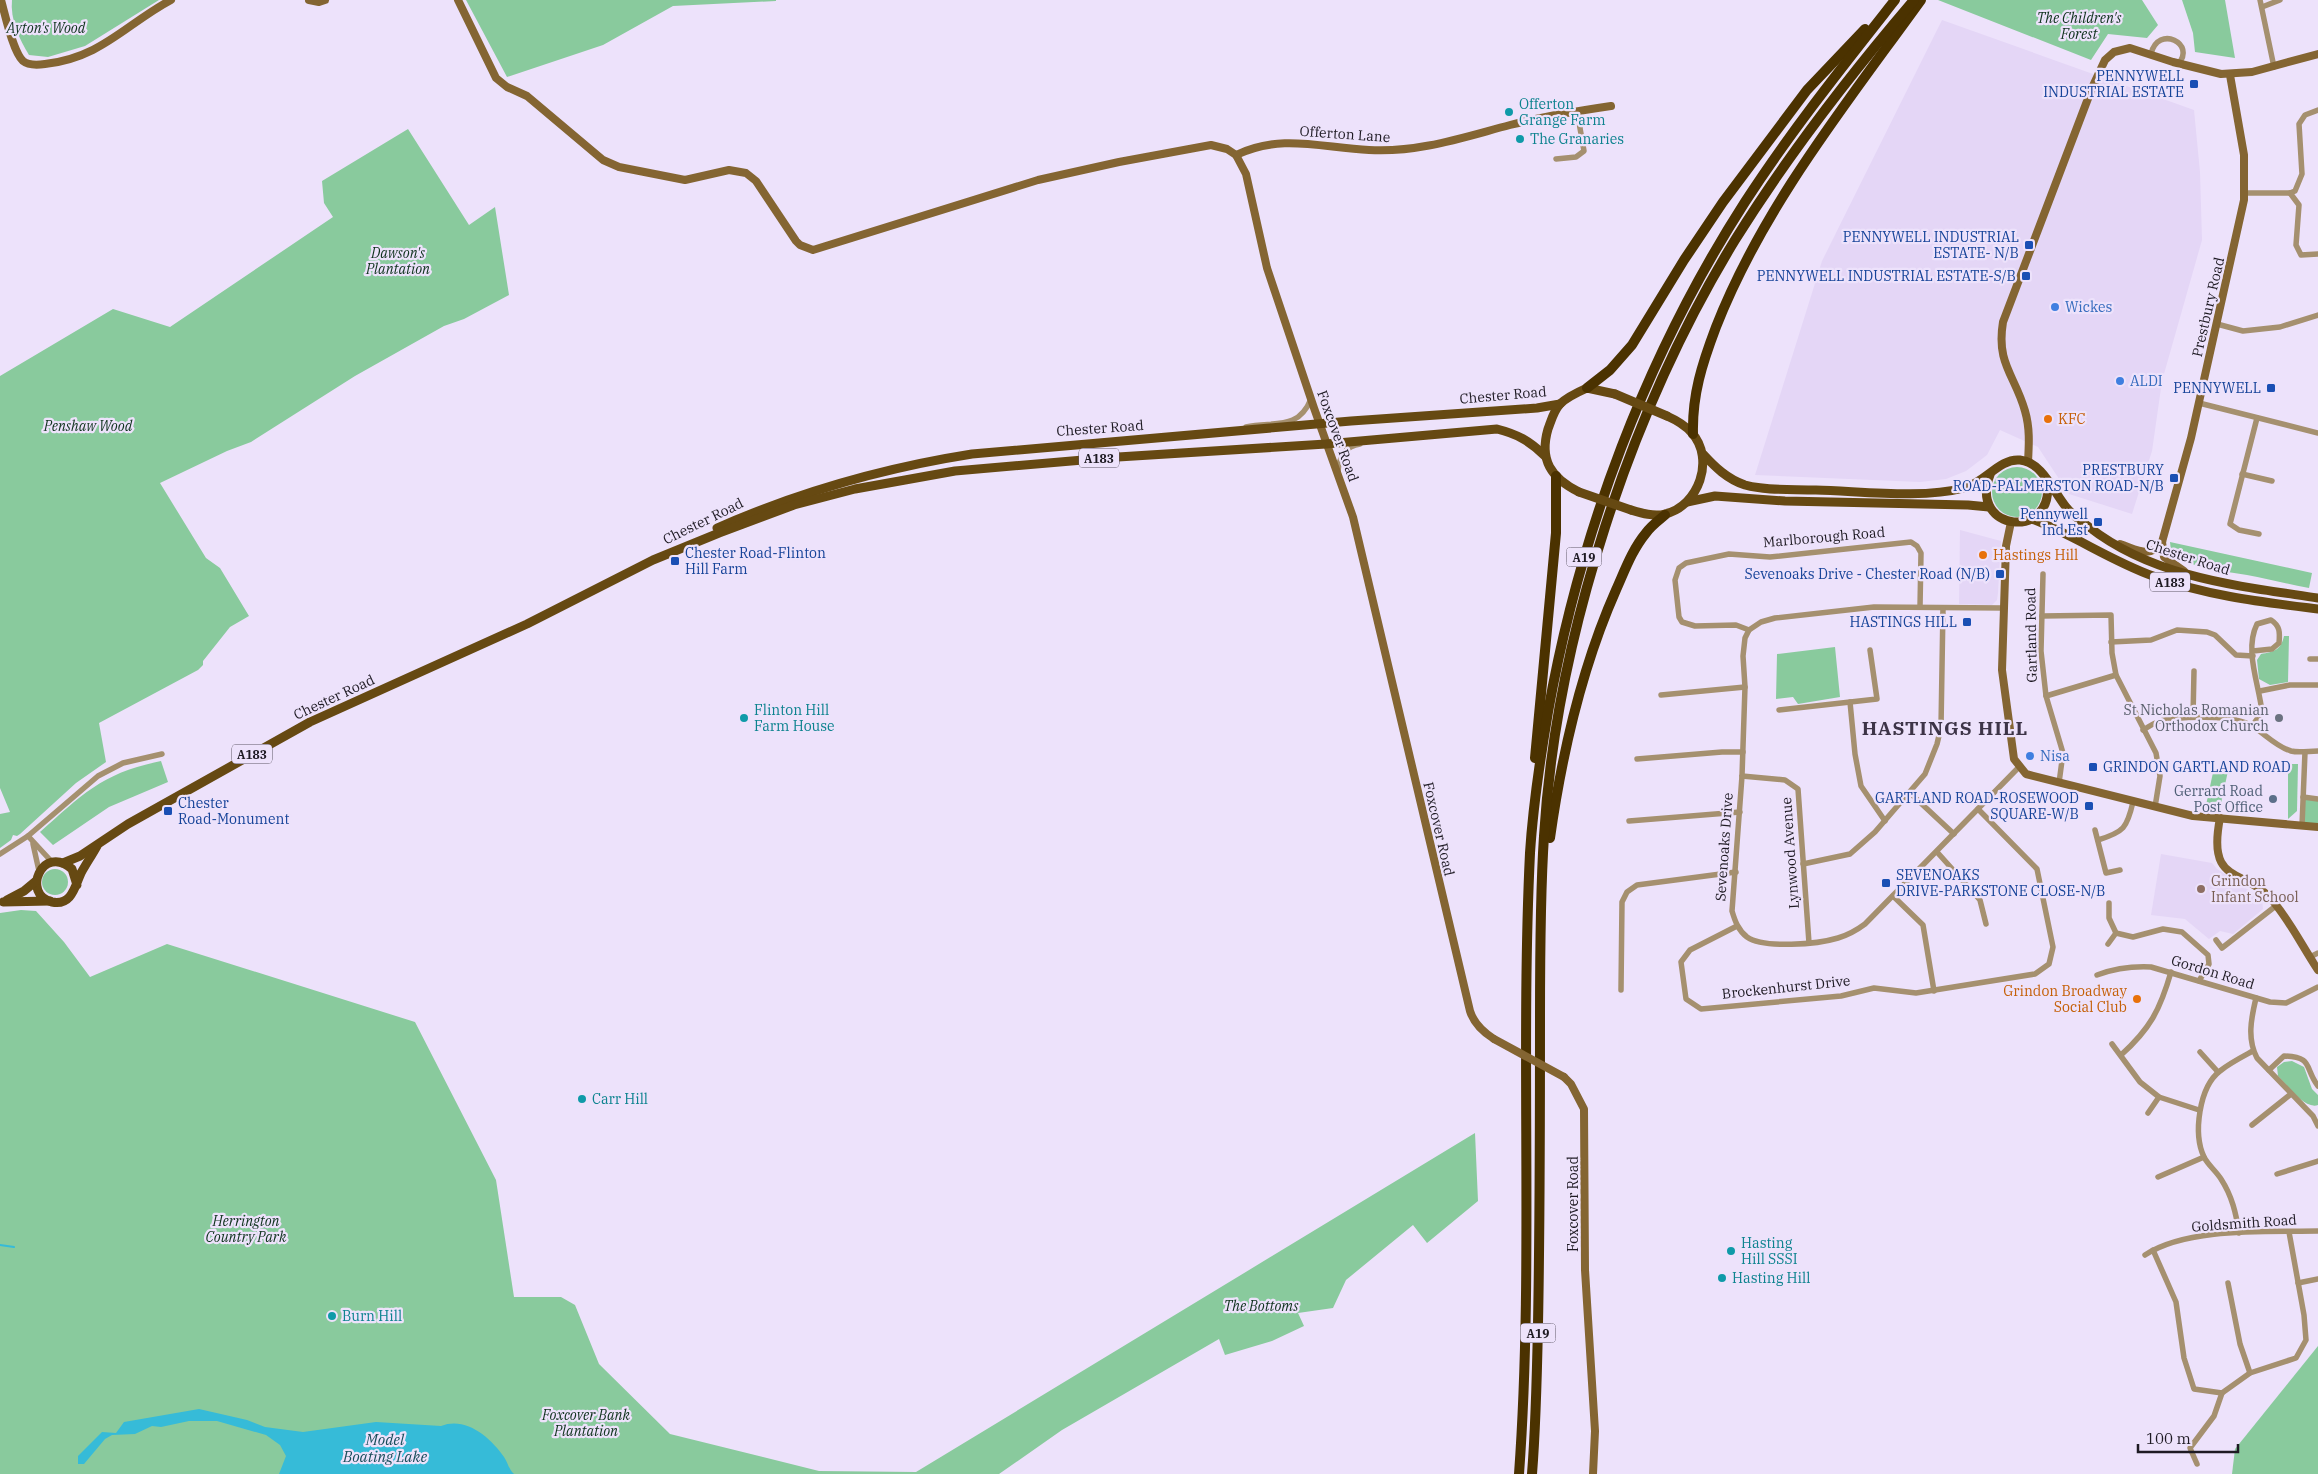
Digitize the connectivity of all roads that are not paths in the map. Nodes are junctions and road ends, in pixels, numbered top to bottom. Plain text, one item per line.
1 (0, 0) edge
2 (171, 0) edge
3 (310, 0) edge
4 (325, 0) edge
5 (458, 0) edge
6 (1892, 0) edge
7 (1895, 0) edge
8 (1914, 0) edge
9 (1921, 0) edge
10 (2260, 0) edge
11 (2280, 0) edge
12 (2262, 8) junction
13 (2151, 54) junction
14 (2318, 54) edge
15 (2178, 64) junction
16 (2274, 66) junction
17 (2230, 75) junction
18 (1611, 106) dead end
19 (2318, 110) edge
20 (1577, 111) junction
21 (1236, 155) junction
22 (1556, 159) dead end
23 (2244, 193) junction
24 (2290, 193) junction
25 (2318, 254) edge
26 (2318, 315) edge
27 (2217, 324) junction
28 (1587, 388) junction
29 (1311, 399) junction
30 (2199, 403) junction
31 (1560, 404) junction
32 (2257, 418) junction
33 (1320, 425) junction
34 (1215, 433) junction
35 (2318, 433) edge
36 (1693, 434) junction
37 (1407, 436) junction
38 (1326, 444) junction
39 (1702, 454) junction
40 (1544, 456) junction
41 (2028, 462) junction
42 (1338, 473) junction
43 (2242, 474) junction
44 (1990, 475) junction
45 (1556, 476) junction
46 (2272, 480) dead end
47 (2047, 481) junction
48 (1687, 502) junction
49 (1989, 507) junction
50 (1665, 515) junction
51 (2032, 519) junction
52 (2011, 522) junction
53 (2259, 534) dead end
54 (2108, 540) junction
55 (2162, 542) junction
56 (659, 558) junction
57 (2043, 574) dead end
58 (2192, 575) junction
59 (2317, 597) edge
60 (1920, 607) junction
61 (1943, 608) junction
62 (2004, 608) junction
63 (2318, 609) edge
64 (2042, 616) junction
65 (1749, 630) junction
66 (2111, 642) junction
67 (1870, 650) dead end
68 (2253, 654) junction
69 (2310, 659) dead end
70 (2318, 659) edge
71 (2194, 671) dead end
72 (2116, 675) junction
73 (2318, 685) edge
74 (1745, 687) junction
75 (2260, 691) junction
76 (1661, 695) dead end
77 (2046, 696) junction
78 (1850, 702) junction
79 (1779, 710) dead end
80 (2193, 717) junction
81 (2252, 726) junction
82 (2143, 730) junction
83 (2318, 751) edge
84 (1743, 752) junction
85 (2304, 752) junction
86 (162, 754) dead end
87 (1637, 759) dead end
88 (2019, 767) junction
89 (1742, 776) junction
90 (2059, 783) junction
91 (1910, 793) junction
92 (2303, 797) junction
93 (2318, 799) edge
94 (2134, 802) junction
95 (2156, 807) junction
96 (1978, 809) junction
97 (1740, 812) junction
98 (2220, 818) junction
99 (1629, 821) dead end
100 (1885, 821) junction
101 (2302, 826) junction
102 (2318, 827) edge
103 (2095, 830) dead end
104 (1954, 834) junction
105 (28, 836) junction
106 (2098, 840) junction
107 (33, 844) junction
108 (99, 844) junction
109 (1530, 851) junction
110 (1936, 852) junction
111 (0, 854) edge
112 (52, 862) junction
113 (63, 863) junction
114 (1803, 864) junction
115 (2120, 870) dead end
116 (39, 871) junction
117 (1736, 872) junction
118 (36, 881) junction
119 (77, 885) junction
120 (1893, 896) junction
121 (50, 901) junction
122 (1, 903) edge
123 (2109, 903) dead end
124 (1541, 904) junction
125 (2277, 905) junction
126 (1986, 924) dead end
127 (1737, 926) junction
128 (2116, 933) junction
129 (2216, 940) dead end
130 (1809, 943) junction
131 (2108, 944) dead end
132 (2318, 953) edge
133 (2310, 957) junction
134 (2318, 970) edge
135 (2171, 972) junction
136 (2097, 975) dead end
137 (2199, 982) junction
138 (2318, 987) edge
139 (1621, 990) dead end
140 (1934, 991) junction
141 (2256, 998) junction
142 (2112, 1044) dead end
143 (2253, 1051) junction
144 (2200, 1052) dead end
145 (2121, 1056) junction
146 (2269, 1070) junction
147 (2218, 1072) junction
148 (2318, 1086) edge
149 (2291, 1094) junction
150 (2159, 1097) junction
151 (2199, 1110) junction
152 (2148, 1114) dead end
153 (2316, 1115) edge
154 (2252, 1125) dead end
155 (2318, 1126) edge
156 (2204, 1157) junction
157 (2318, 1162) edge
158 (2277, 1174) dead end
159 (2158, 1177) dead end
160 (2318, 1231) edge
161 (2289, 1232) junction
162 (2239, 1233) junction
163 (2153, 1250) junction
164 (2145, 1255) dead end
165 (2318, 1279) edge
166 (2228, 1283) dead end
167 (2298, 1283) junction
168 (2250, 1372) junction
169 (2222, 1393) junction
170 (2196, 1464) dead end
171 (1519, 1474) edge
172 (1532, 1474) edge
173 (1593, 1474) edge

1 - 2 street
3 - 4 street
5 - 21 street
6 - 28 highway
7 - 109 highway, A19
8 - 124 highway, A19
9 - 36 highway
10 - 12 street
11 - 12 street
12 - 16 street
13 - 15 street
13 - 15 street
13 - 41 street
14 - 16 street
15 - 17 street
16 - 17 street
17 - 23 street, Prestbury Road
18 - 20 street
19 - 24 street
20 - 21 street, Offerton Lane
20 - 22 street
21 - 29 street, Foxcover Road
23 - 24 street
23 - 27 street, Prestbury Road
24 - 25 street
26 - 27 street
27 - 30 street, Prestbury Road
28 - 31 main road
28 - 36 main road, bridge
29 - 33 street, Foxcover Road
29 - 34 street
30 - 32 street
30 - 55 street, Prestbury Road
31 - 33 main road, Chester Road / A183
31 - 40 main road
32 - 35 street
32 - 43 street
33 - 34 main road, Chester Road / A183
33 - 38 street, Foxcover Road
34 - 56 main road, Chester Road / A183
36 - 39 main road
37 - 38 main road, Chester Road / A183
37 - 40 main road, Chester Road / A183
37 - 42 street
38 - 42 street, Foxcover Road
38 - 56 main road, Chester Road / A183
39 - 44 main road
39 - 48 main road
40 - 45 main road
41 - 44 main road
41 - 47 main road, Chester Road / A183
42 - 173 street, Foxcover Road, bridge
43 - 46 street
43 - 53 street
44 - 49 main road
45 - 50 main road, bridge
45 - 109 highway
47 - 51 main road
47 - 54 main road, Chester Road / A183
48 - 49 main road
48 - 50 main road
49 - 52 main road
50 - 124 highway, A19
51 - 52 main road, Chester Road / A183
51 - 63 main road, Chester Road / A183
52 - 62 street
54 - 55 street
54 - 58 main road, Chester Road / A183
55 - 58 street
56 - 108 main road, Chester Road / A183
57 - 64 street, Gartland Road
58 - 59 main road, Chester Road / A183
60 - 61 street
60 - 65 street
60 - 65 street, Marlborough Road
61 - 62 street
61 - 91 street
62 - 88 street
64 - 66 street
64 - 77 street, Gartland Road
65 - 74 street, Sevenoaks Drive
66 - 68 street
66 - 72 street
67 - 78 street
68 - 68 street
68 - 75 street
69 - 70 street
71 - 80 street
72 - 77 street
72 - 82 street
73 - 75 street
74 - 76 street
74 - 84 street, Sevenoaks Drive
75 - 81 street
77 - 90 street, Gartland Road
78 - 79 street
78 - 100 street
80 - 81 street
80 - 82 street
81 - 85 street
82 - 95 street
83 - 85 street
84 - 87 street
84 - 89 street, Sevenoaks Drive
85 - 92 street
86 - 105 street
88 - 90 street
88 - 96 street
89 - 97 street, Sevenoaks Drive
89 - 114 street, Lynwood Avenue
90 - 94 street
91 - 100 street
91 - 104 street
92 - 93 street
92 - 101 street
94 - 95 street
94 - 106 street
95 - 98 street
96 - 104 street
96 - 140 street, Brockenhurst Drive
97 - 99 street
97 - 117 street, Sevenoaks Drive
98 - 101 street
98 - 125 street
100 - 114 street
101 - 102 street
103 - 106 street
104 - 110 street
105 - 107 street
105 - 111 street
106 - 115 street
107 - 112 street
107 - 116 street
108 - 113 main road, A183
108 - 119 main road, Chester Road / A183
109 - 171 highway, A19
110 - 120 street
110 - 126 street
112 - 113 main road
112 - 116 main road
113 - 119 main road
114 - 130 street, Lynwood Avenue
116 - 118 main road
117 - 127 street, Sevenoaks Drive
117 - 139 street
118 - 121 main road
118 - 122 main road
119 - 121 main road
120 - 130 street
120 - 140 street
121 - 122 main road
123 - 128 street
124 - 172 highway, A19
125 - 129 street
125 - 133 street
127 - 130 street
127 - 140 street, Brockenhurst Drive
128 - 131 street
128 - 137 street
132 - 133 street
133 - 134 street
135 - 136 street, Gordon Road
135 - 137 street, Gordon Road
135 - 145 street
137 - 141 street, Gordon Road
138 - 141 street, Gordon Road
141 - 143 street
142 - 145 street
143 - 146 street
143 - 147 street
144 - 147 street
145 - 150 street
146 - 148 street
146 - 149 street
147 - 151 street
149 - 153 street
149 - 154 street
150 - 151 street
150 - 152 street
151 - 156 street
153 - 155 street
156 - 159 street
156 - 162 street
157 - 158 street
160 - 161 street, Goldsmith Road
161 - 162 street, Goldsmith Road
161 - 167 street
162 - 163 street, Goldsmith Road
163 - 164 street, Goldsmith Road
163 - 169 street
165 - 167 street
166 - 168 street
167 - 168 street
168 - 169 street
169 - 170 street

